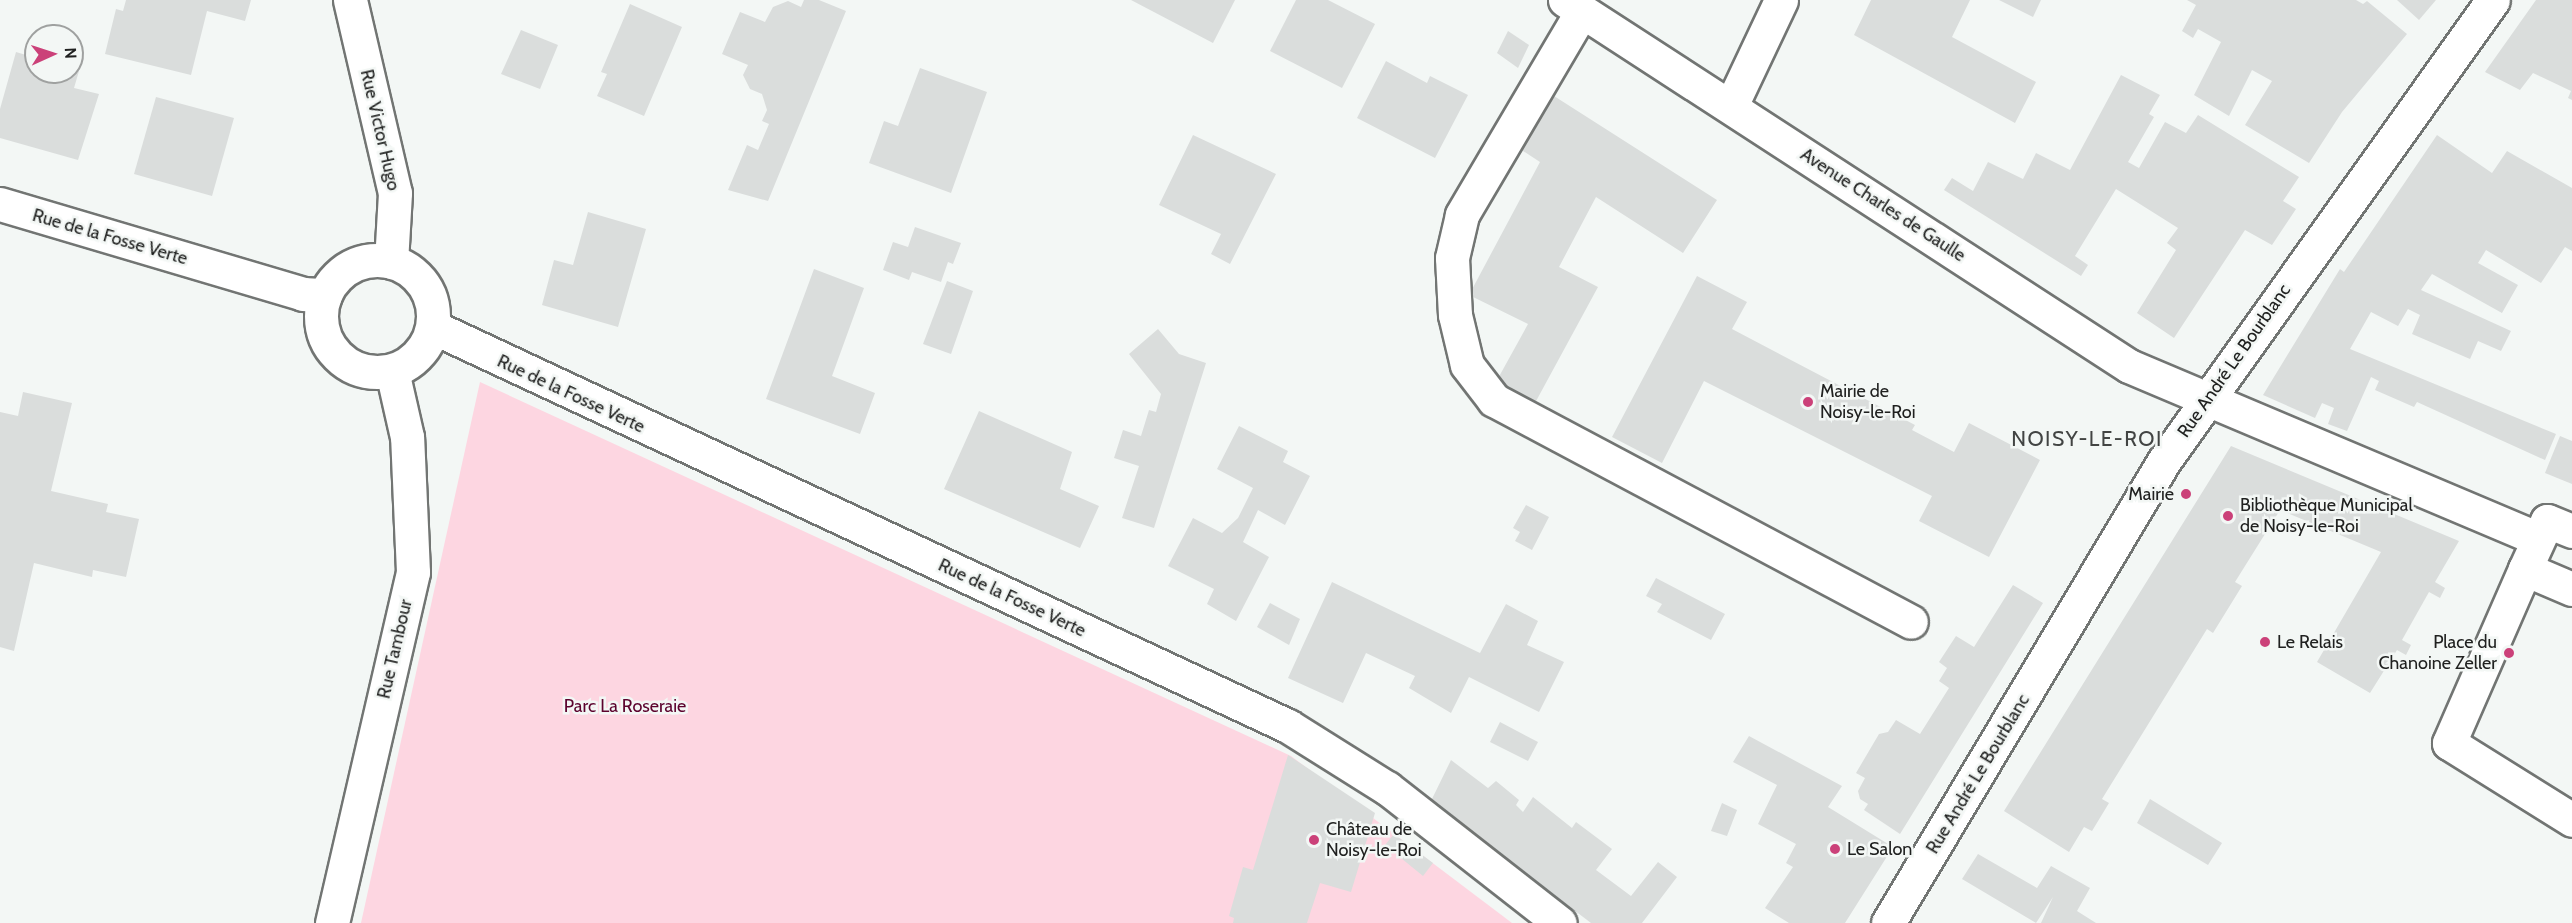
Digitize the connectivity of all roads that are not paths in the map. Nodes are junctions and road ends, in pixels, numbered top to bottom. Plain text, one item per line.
1 (350, 0) edge
2 (1781, 0) edge
3 (2493, 0) edge
4 (1573, 5) edge
5 (1731, 106) junction
6 (0, 204) edge
7 (391, 262) junction
8 (325, 295) junction
9 (433, 327) junction
10 (392, 371) junction
11 (2207, 401) junction
12 (2572, 531) edge
13 (2538, 539) junction
14 (2525, 569) junction
15 (2572, 589) edge
16 (1911, 622) dead end
17 (2571, 817) edge
18 (332, 923) edge
19 (1560, 923) edge
20 (1888, 923) edge

1 - 7 street, Rue Victor Hugo
2 - 5 street
3 - 11 street, Rue André Le Bourblanc
4 - 5 street, Avenue Charles de Gaulle
4 - 16 street
5 - 11 street, Avenue Charles de Gaulle
6 - 8 street, Rue de la Fosse Verte
7 - 8 street
7 - 9 street
8 - 10 street
9 - 10 street
9 - 19 street, Rue de la Fosse Verte
10 - 18 street, Rue Tambour
11 - 13 street, Avenue Charles de Gaulle
11 - 20 street, Rue André Le Bourblanc
12 - 13 street
13 - 14 street
14 - 15 street
14 - 17 street

